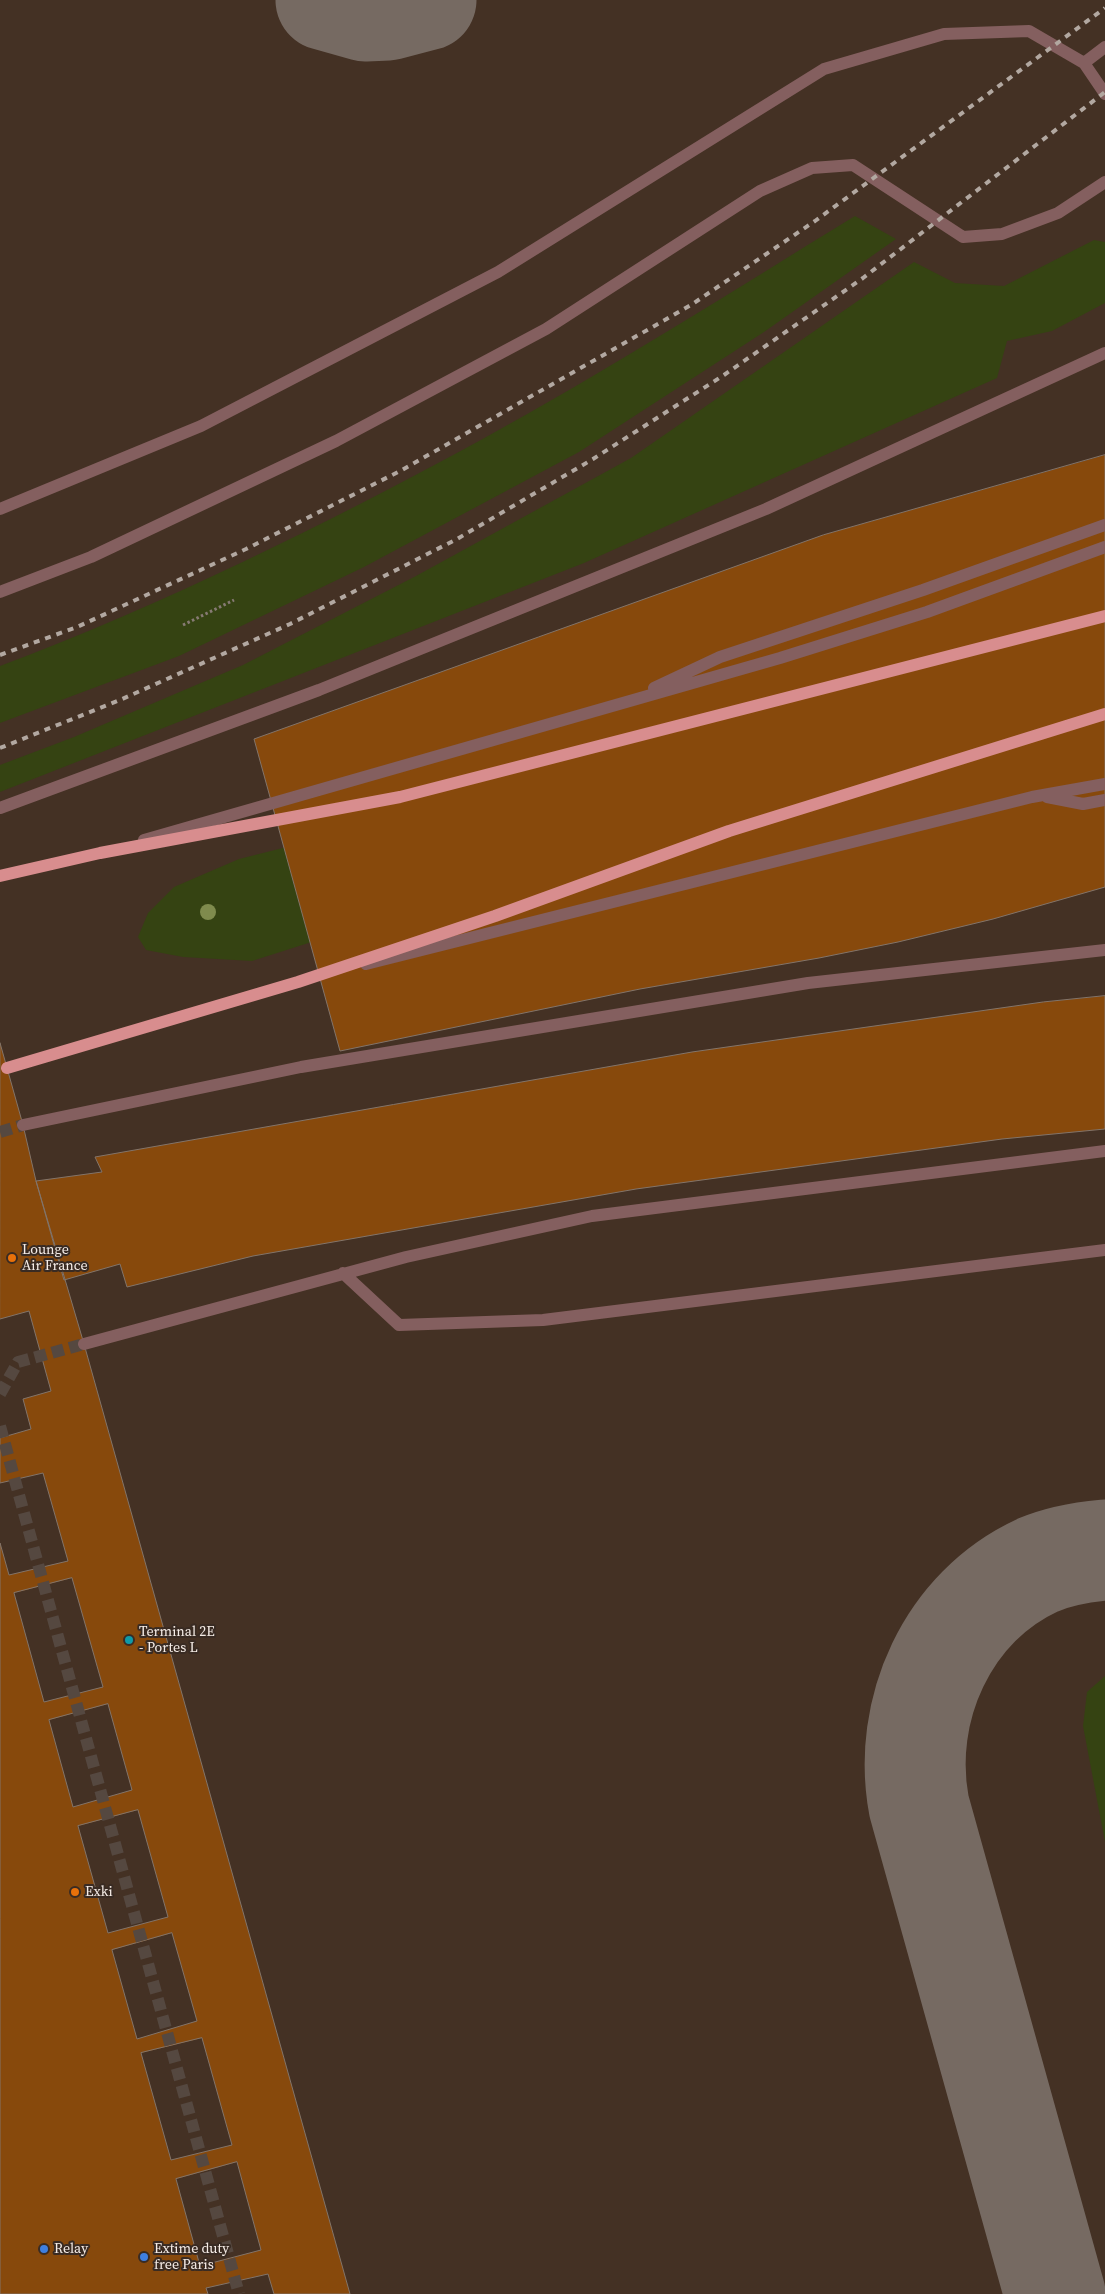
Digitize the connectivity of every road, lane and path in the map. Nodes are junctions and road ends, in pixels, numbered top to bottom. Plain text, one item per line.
1 (1105, 48) edge
2 (1084, 63) junction
3 (1105, 94) edge
4 (1105, 182) edge
5 (1105, 353) edge
6 (0, 509) edge
7 (1105, 525) edge
8 (1105, 547) edge
9 (0, 592) edge
10 (234, 600) dead end
11 (1105, 616) edge
12 (183, 625) dead end
13 (616, 705) junction
14 (1105, 714) edge
15 (1105, 784) edge
16 (1040, 796) junction
17 (1105, 800) edge
18 (0, 808) edge
19 (100, 853) junction
20 (0, 876) edge
21 (1105, 950) edge
22 (298, 982) junction
23 (7, 1068) dead end
24 (23, 1125) tunnel mouth
25 (1105, 1151) edge
26 (1105, 1250) edge
27 (343, 1273) junction
28 (84, 1344) tunnel mouth

1 - 2 lane
2 - 3 lane
2 - 6 lane
4 - 9 lane
5 - 18 lane
7 - 13 lane
8 - 13 lane
10 - 12 path
11 - 19 main road
13 - 19 lane
14 - 22 main road
15 - 16 lane
16 - 17 lane
16 - 22 lane
19 - 20 main road
21 - 24 lane
22 - 23 main road
25 - 27 lane
26 - 27 lane
27 - 28 lane

